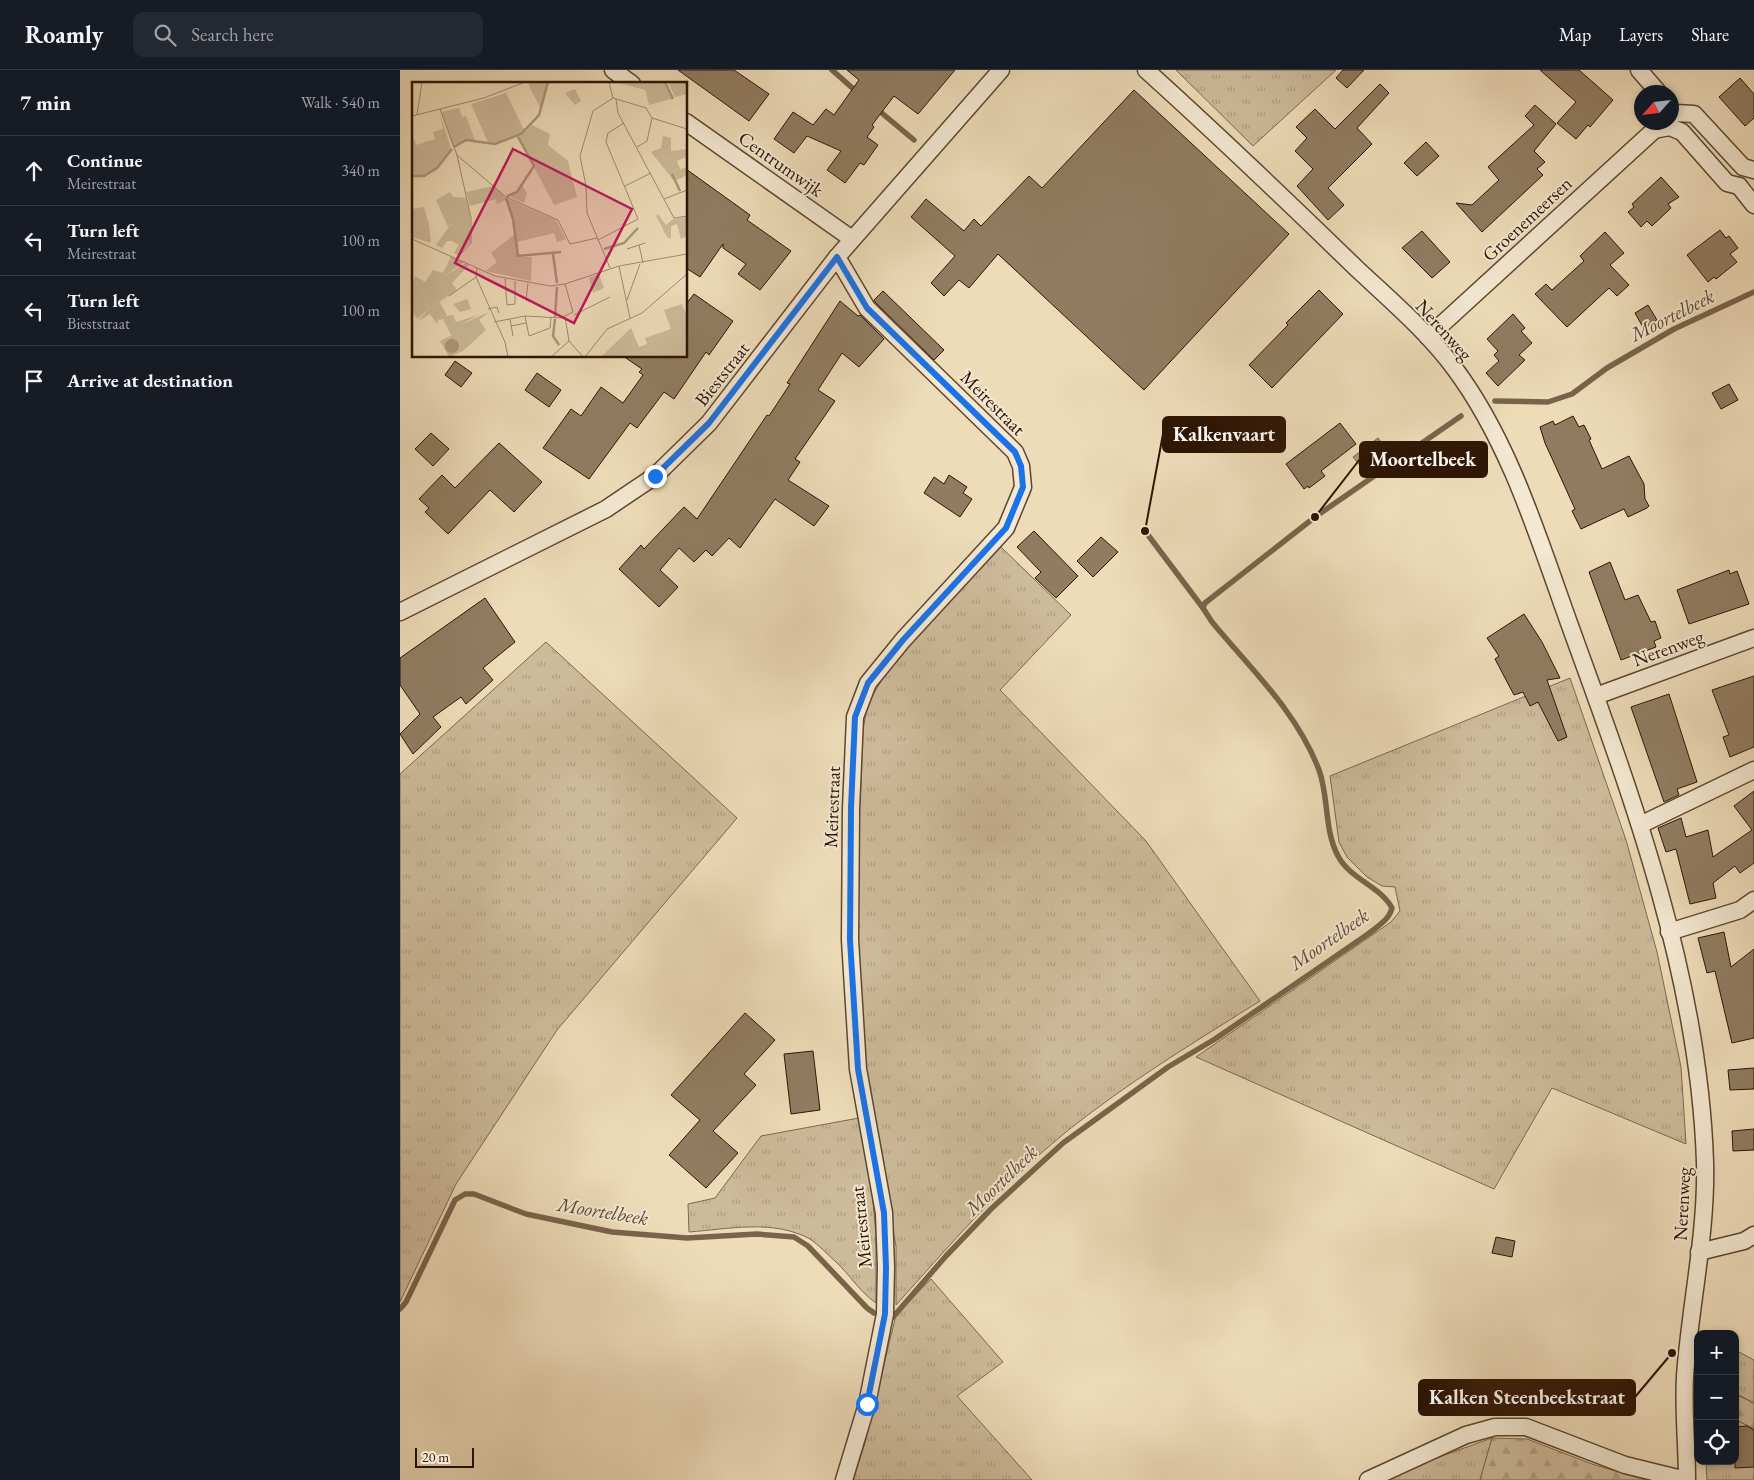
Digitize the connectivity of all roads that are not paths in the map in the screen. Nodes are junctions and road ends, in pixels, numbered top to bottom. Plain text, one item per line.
1 (612, 70) edge
2 (1001, 70) edge
3 (1146, 70) edge
4 (1639, 70) edge
5 (629, 82) edge
6 (1652, 85) edge
7 (1679, 116) edge
8 (688, 123) edge
9 (1654, 130) edge
10 (1677, 130) edge
11 (1754, 170) edge
12 (1754, 176) edge
13 (1739, 186) junction
14 (1754, 205) edge
15 (852, 239) junction
16 (837, 257) junction
17 (1428, 337) junction
18 (400, 612) edge
19 (1754, 638) edge
20 (1596, 696) junction
21 (1754, 770) edge
22 (1640, 825) junction
23 (1754, 900) edge
24 (1670, 932) junction
25 (1754, 1235) edge
26 (1699, 1252) junction
27 (844, 1480) edge
28 (1368, 1480) edge
29 (1687, 1480) edge

1 - 5 street
2 - 15 street, Bieststraat
3 - 17 street, Nerenweg
4 - 6 street
7 - 11 street
8 - 15 street, Centrumwijk
9 - 17 street, Groenemeersen
10 - 13 street
12 - 13 street
13 - 14 street
15 - 16 street, Bieststraat
16 - 18 street, Bieststraat
16 - 27 street, Meirestraat
17 - 20 street, Nerenweg
19 - 20 street, Nerenweg
20 - 22 street, Nerenweg
21 - 22 street
22 - 24 street, Nerenweg
23 - 24 street
24 - 26 street, Nerenweg
25 - 26 street
26 - 29 street, Nerenweg
28 - 29 street

